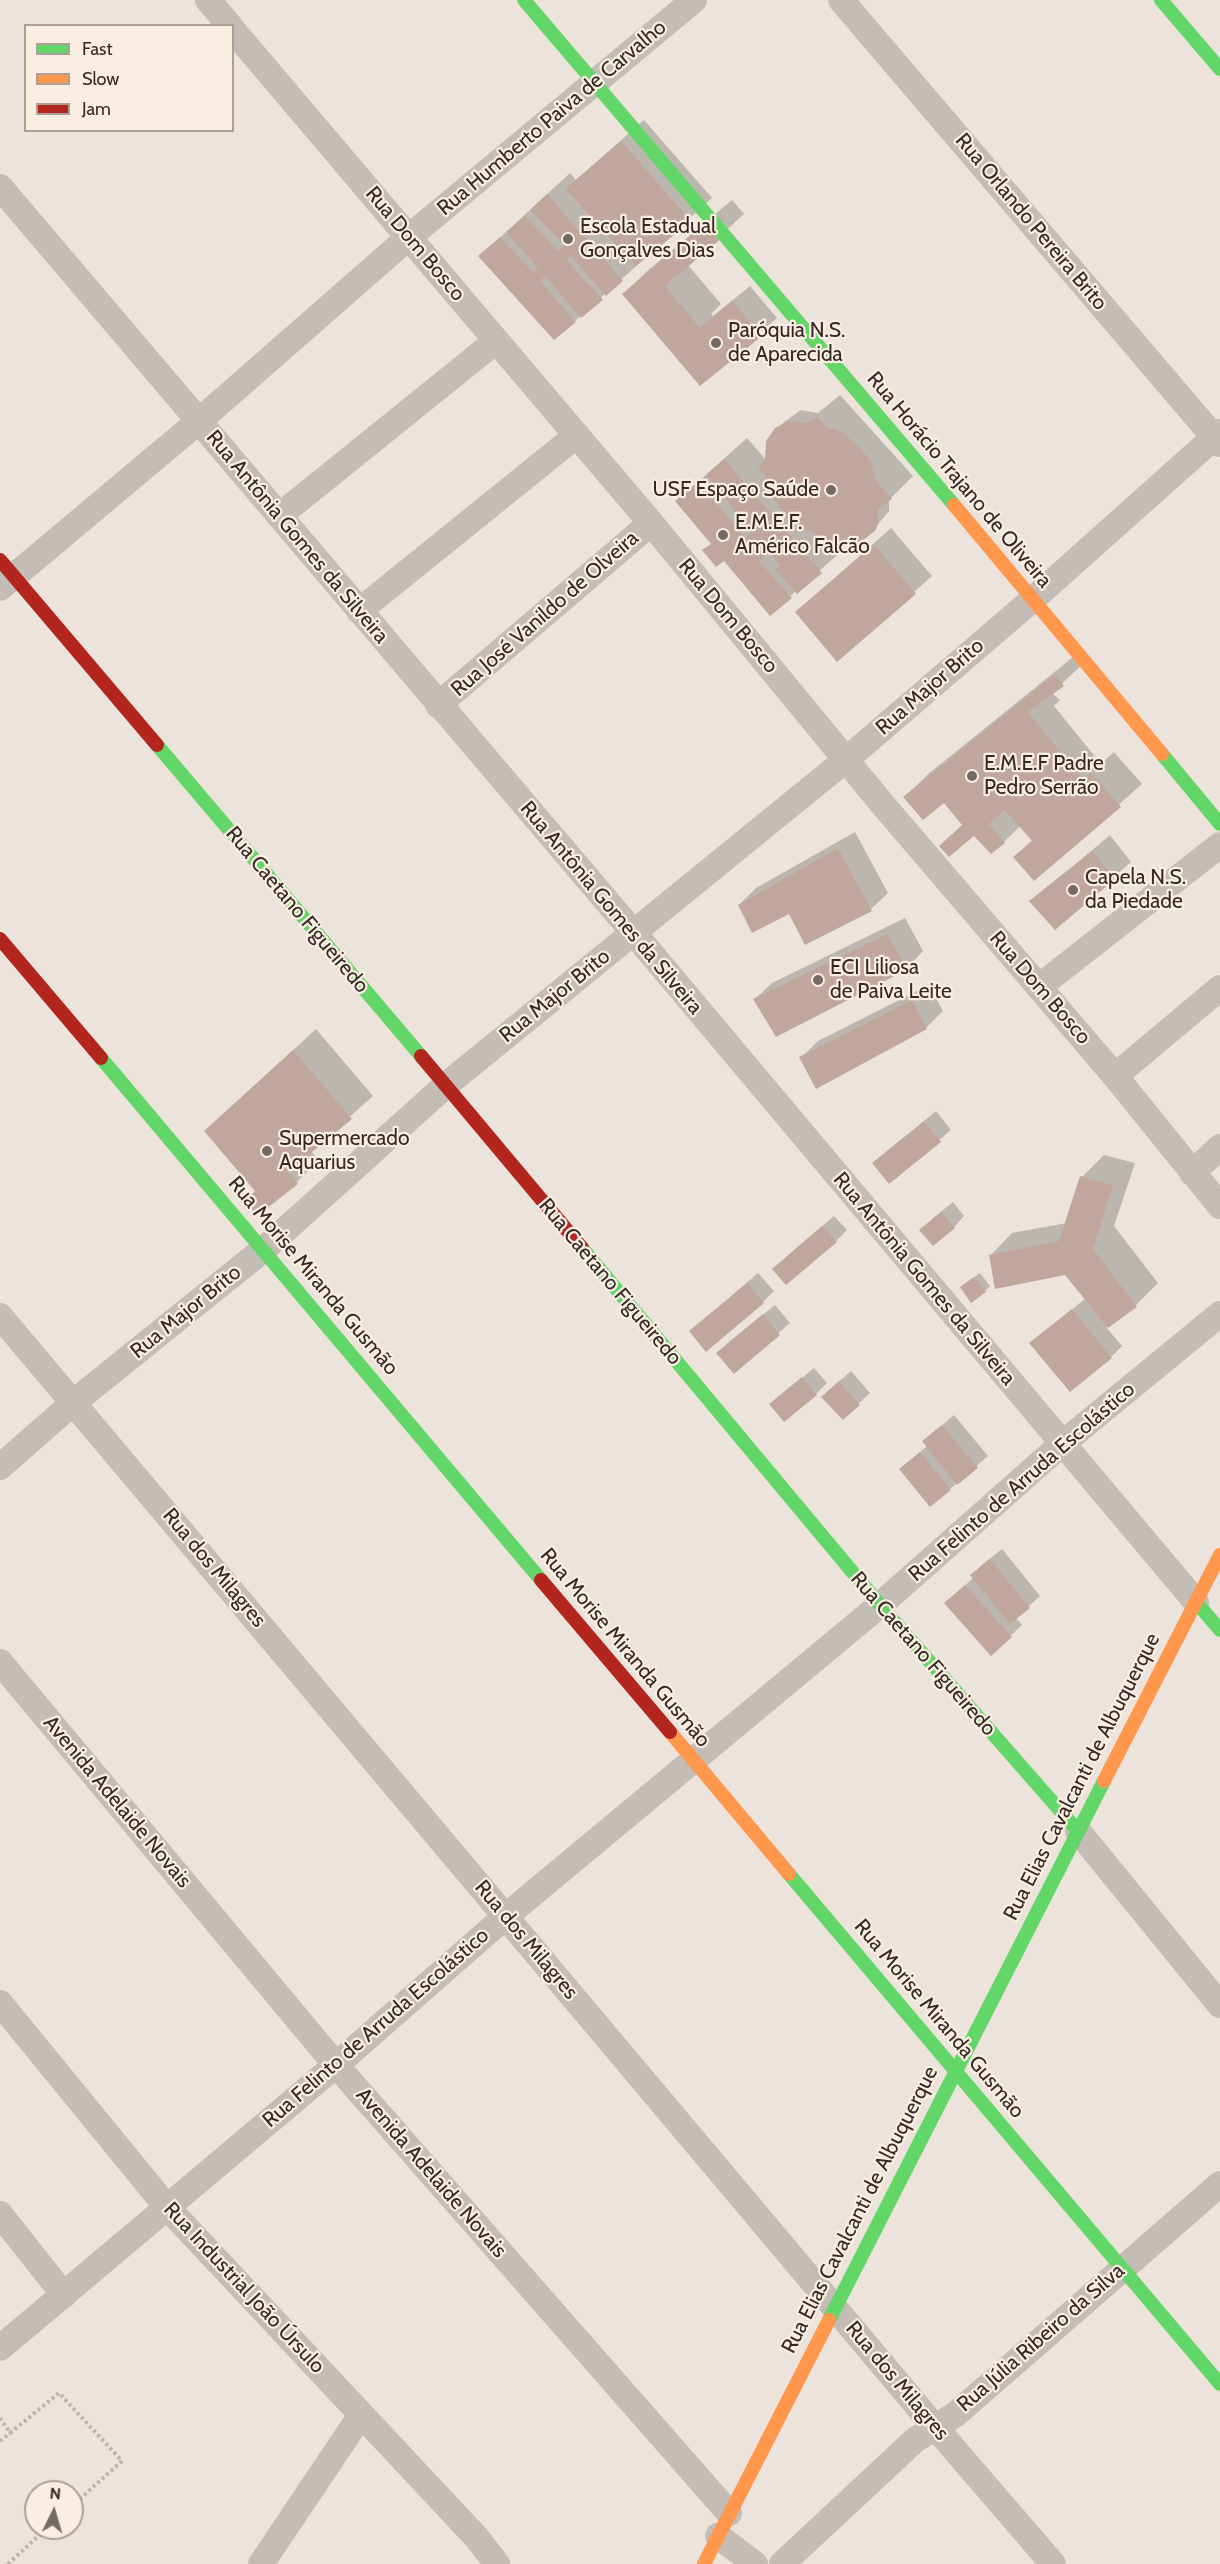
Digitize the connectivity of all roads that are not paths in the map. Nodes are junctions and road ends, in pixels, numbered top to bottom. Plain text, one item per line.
1 (208, 0) edge
2 (524, 0) edge
3 (694, 0) edge
4 (842, 0) edge
5 (1161, 0) edge
6 (228, 24) edge
7 (234, 31) edge
8 (1220, 69) edge
9 (596, 84) junction
10 (0, 187) edge
11 (409, 237) junction
12 (496, 340) junction
13 (199, 421) junction
14 (577, 435) junction
15 (1218, 438) edge
16 (279, 516) junction
17 (651, 523) junction
18 (5, 575) edge
19 (1032, 600) junction
20 (359, 611) junction
21 (438, 705) junction
22 (848, 758) junction
23 (1220, 824) edge
24 (1220, 845) edge
25 (633, 932) junction
26 (0, 939) edge
27 (1040, 986) junction
28 (1220, 988) edge
29 (1116, 1076) junction
30 (446, 1085) junction
31 (1220, 1147) edge
32 (1192, 1173) junction
33 (1220, 1206) edge
34 (264, 1249) junction
35 (1220, 1314) edge
36 (0, 1316) edge
37 (74, 1402) junction
38 (1064, 1443) junction
39 (0, 1467) edge
40 (1220, 1555) edge
41 (1196, 1602) junction
42 (880, 1605) junction
43 (1220, 1630) edge
44 (0, 1662) edge
45 (693, 1762) junction
46 (1078, 1831) junction
47 (506, 1916) junction
48 (0, 2003) edge
49 (1220, 2005) edge
50 (336, 2065) junction
51 (955, 2069) junction
52 (1220, 2184) edge
53 (166, 2206) junction
54 (0, 2214) edge
55 (1121, 2267) junction
56 (64, 2295) junction
57 (834, 2307) junction
58 (0, 2348) edge
59 (1220, 2384) edge
60 (361, 2415) junction
61 (934, 2427) junction
62 (729, 2512) junction
63 (718, 2536) junction
64 (489, 2560) edge
65 (261, 2564) edge
66 (704, 2564) edge
67 (755, 2564) edge
68 (782, 2564) edge
69 (1053, 2564) edge

1 - 6 street, Rua Dom Bosco
2 - 9 street, Rua Horácio Trajano de Oliveira
3 - 9 street, Rua Humberto Paiva de Carvalho
4 - 15 street, Rua Orlando Pereira Brito
5 - 8 street
7 - 11 street, Rua Dom Bosco
9 - 11 street, Rua Humberto Paiva de Carvalho
9 - 19 street, Rua Horácio Trajano de Oliveira
10 - 13 street, Rua Antônia Gomes da Silveira
11 - 12 street, Rua Dom Bosco
11 - 13 street, Rua Humberto Paiva de Carvalho
12 - 14 street, Rua Dom Bosco
12 - 16 street
13 - 16 street, Rua Antônia Gomes da Silveira
13 - 18 street, Rua Humberto Paiva de Carvalho
14 - 17 street, Rua Dom Bosco
14 - 20 street
15 - 19 street, Rua Major Brito
16 - 20 street, Rua Antônia Gomes da Silveira
17 - 21 street, Rua José Vanildo de Olveira
17 - 22 street, Rua Dom Bosco
18 - 30 street, Rua Caetano Figueiredo
19 - 22 street, Rua Major Brito
19 - 23 street, Rua Horácio Trajano de Oliveira
20 - 21 street, Rua Antônia Gomes da Silveira
21 - 25 street, Rua Antônia Gomes da Silveira
22 - 25 street, Rua Major Brito
22 - 27 street, Rua Dom Bosco
24 - 27 street
25 - 30 street, Rua Major Brito
25 - 38 street, Rua Antônia Gomes da Silveira
26 - 34 street, Rua Morise Miranda Gusmão
27 - 29 street, Rua Dom Bosco
28 - 29 street
29 - 32 street, Rua Dom Bosco
30 - 34 street, Rua Major Brito
30 - 42 street, Rua Caetano Figueiredo
31 - 32 street
32 - 33 street, Rua Dom Bosco
34 - 37 street, Rua Major Brito
34 - 45 street, Rua Morise Miranda Gusmão
35 - 38 street, Rua Felinto de Arruda Escolástico
36 - 37 street, Rua dos Milagres
37 - 39 street, Rua Major Brito
37 - 47 street, Rua dos Milagres
38 - 41 street, Rua Antônia Gomes da Silveira
38 - 42 street, Rua Felinto de Arruda Escolástico
40 - 41 street, Rua Elias Cavalcanti de Albuquerque
41 - 43 street, Rua Antônia Gomes da Silveira
41 - 46 street, Rua Elias Cavalcanti de Albuquerque
42 - 45 street, Rua Felinto de Arruda Escolástico
42 - 46 street, Rua Caetano Figueiredo
44 - 50 street, Avenida Adelaide Novais
45 - 47 street, Rua Felinto de Arruda Escolástico
45 - 51 street, Rua Morise Miranda Gusmão
46 - 49 street, Rua Caetano Figueiredo
46 - 51 street, Rua Elias Cavalcanti de Albuquerque
47 - 50 street, Rua Felinto de Arruda Escolástico
47 - 57 street, Rua dos Milagres
48 - 53 street, Rua Industrial João Úrsulo
50 - 53 street, Rua Felinto de Arruda Escolástico
50 - 62 street, Avenida Adelaide Novais
51 - 55 street, Rua Morise Miranda Gusmão
51 - 57 street, Rua Elias Cavalcanti de Albuquerque
52 - 55 street, Rua Júlia Ribeiro da Silva
53 - 56 street, Rua Felinto de Arruda Escolástico
53 - 60 street, Rua Industrial João Úrsulo
54 - 56 street
55 - 59 street, Rua Morise Miranda Gusmão
55 - 61 street, Rua Júlia Ribeiro da Silva
56 - 58 street, Rua Felinto de Arruda Escolástico
57 - 61 street, Rua dos Milagres
57 - 62 street, Rua Elias Cavalcanti de Albuquerque
60 - 64 street, Rua Industrial João Úrsulo
60 - 65 street
61 - 68 street, Rua Júlia Ribeiro da Silva
61 - 69 street, Rua dos Milagres
62 - 63 street, Rua Elias Cavalcanti de Albuquerque
63 - 66 street, Rua Elias Cavalcanti de Albuquerque
63 - 67 street

